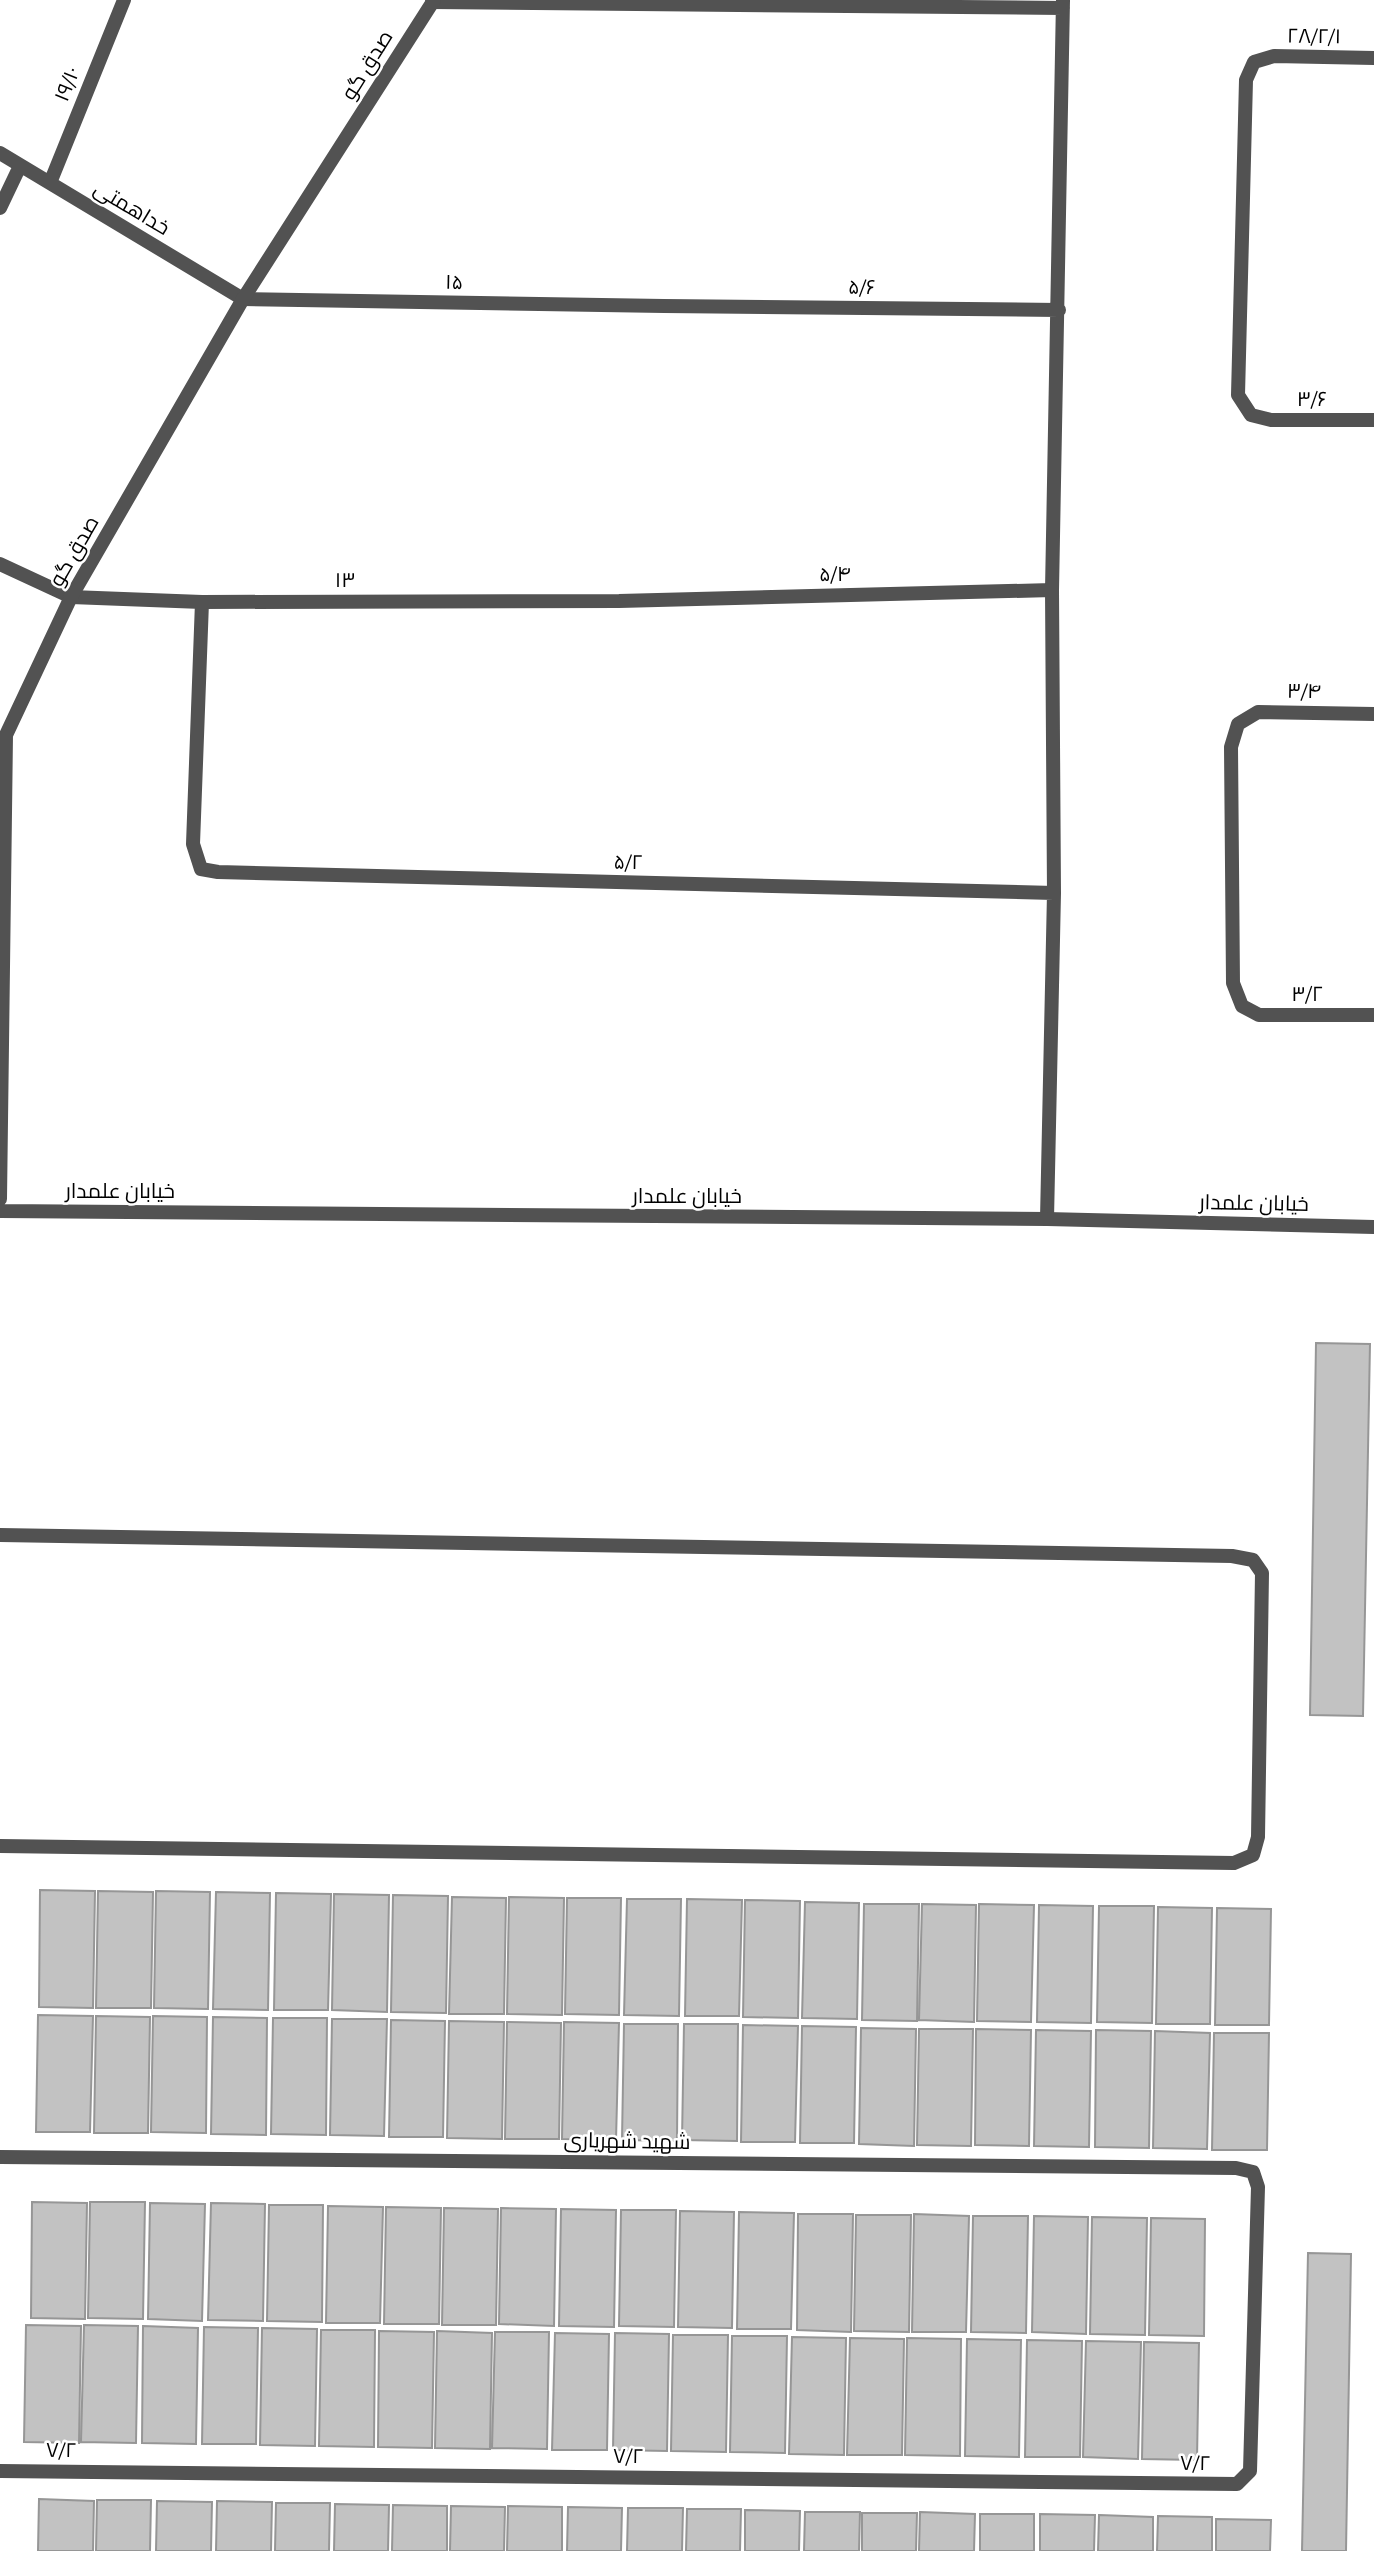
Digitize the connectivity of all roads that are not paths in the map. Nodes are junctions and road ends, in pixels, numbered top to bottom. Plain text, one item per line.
1 (124, 0) edge
2 (433, 1) edge
3 (1063, 4) edge
4 (1374, 58) edge
5 (0, 153) edge
6 (20, 166) junction
7 (50, 183) junction
8 (0, 208) edge
9 (243, 299) junction
10 (664, 306) joint
11 (1059, 310) junction
12 (1251, 415) joint
13 (1374, 420) edge
14 (0, 564) edge
15 (1052, 590) junction
16 (71, 597) junction
17 (202, 601) junction
18 (619, 601) joint
19 (1374, 714) edge
20 (3, 736) edge
21 (1054, 893) junction
22 (1242, 1006) joint
23 (1374, 1015) edge
24 (0, 1199) edge
25 (0, 1211) edge
26 (1047, 1219) junction
27 (1374, 1227) edge
28 (0, 1535) edge
29 (0, 1846) edge
30 (0, 2157) edge
31 (0, 2471) edge
32 (1250, 2471) joint

1 - 7 street, ۱۹/۱۰
2 - 3 street
2 - 9 street, صدق گو
3 - 11 street
4 - 12 street, ۲۸/۲/۱
5 - 6 street, خداهمتی
6 - 7 street, خداهمتی
6 - 8 street
7 - 9 street, خداهمتی
9 - 10 street, ۱۵
9 - 16 street, صدق گو
10 - 11 street, ۵/۶
11 - 15 street
12 - 13 street, ۳/۶
14 - 16 street
15 - 18 street, ۵/۴
15 - 21 street
16 - 17 street, ۱۳
16 - 20 street, صدق گو
17 - 18 street, ۱۳
17 - 21 street, ۵/۲
19 - 22 street, ۳/۴
20 - 24 street, صدق گو
21 - 26 street
22 - 23 street, ۳/۲
25 - 26 street, خیابان علمدار
26 - 27 street, خیابان علمدار
28 - 29 street
30 - 32 street, شهید شهریاری
31 - 32 street, ۷/۲

